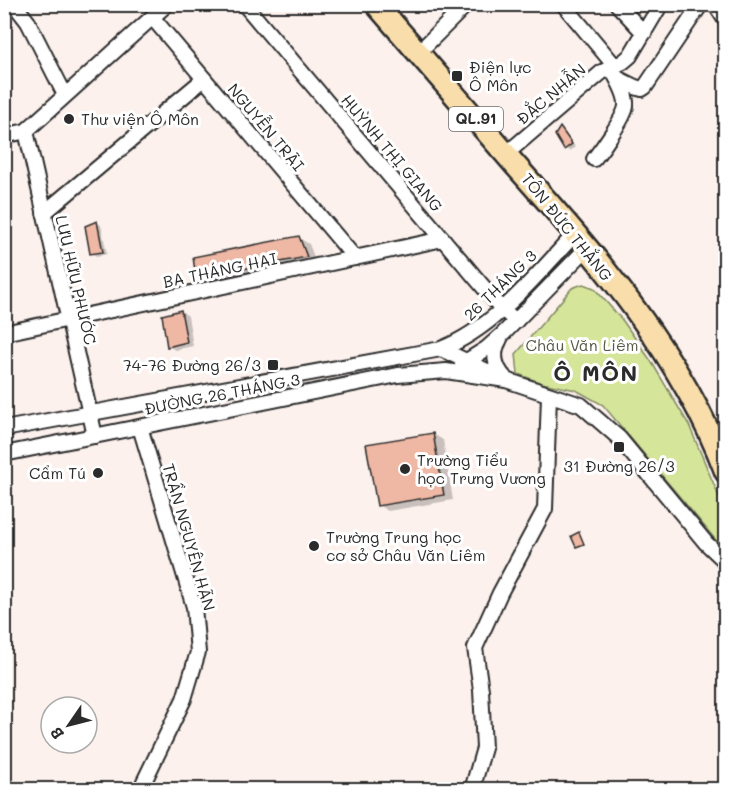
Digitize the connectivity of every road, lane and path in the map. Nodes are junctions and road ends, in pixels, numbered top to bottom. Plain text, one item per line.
1 (14, 4) edge
2 (167, 4) edge
3 (244, 4) edge
4 (376, 4) edge
5 (467, 4) edge
6 (563, 4) edge
7 (617, 4) edge
8 (661, 4) edge
9 (701, 4) edge
10 (715, 4) edge
11 (152, 17) junction
12 (726, 21) edge
13 (644, 33) junction
14 (418, 53) junction
15 (614, 71) junction
16 (204, 79) junction
17 (65, 95) junction
18 (26, 130) junction
19 (4, 136) edge
20 (506, 154) junction
21 (594, 159) dead end
22 (44, 213) junction
23 (443, 239) junction
24 (581, 241) junction
25 (355, 258) junction
26 (502, 309) junction
27 (68, 319) junction
28 (516, 321) junction
29 (4, 333) edge
30 (503, 334) junction
31 (441, 349) junction
32 (467, 362) junction
33 (446, 371) junction
34 (506, 380) junction
35 (549, 396) junction
36 (89, 412) junction
37 (140, 427) junction
38 (4, 429) edge
39 (95, 436) junction
40 (4, 454) edge
41 (726, 472) edge
42 (726, 562) edge
43 (140, 789) edge
44 (472, 789) edge

1 - 17 street
2 - 11 street
3 - 23 street, HUỲNH THỊ GIANG
4 - 14 highway, TÔN ĐỨC THẮNG / QL.91
5 - 14 street
6 - 15 street
7 - 13 street
8 - 13 street, ĐẮC NHẪN
9 - 15 street
10 - 12 street
11 - 16 street, NGUYỄN TRÃI
11 - 17 street
13 - 15 street, ĐẮC NHẪN
14 - 20 highway, TÔN ĐỨC THẮNG / QL.91
15 - 20 street, ĐẮC NHẪN
15 - 21 street
16 - 22 street
16 - 25 street, NGUYỄN TRÃI
17 - 18 street
18 - 19 street
18 - 22 street, LƯU HỮU PHƯỚC
20 - 24 highway, TÔN ĐỨC THẮNG / QL.91
22 - 27 street, LƯU HỮU PHƯỚC
23 - 25 street, BA THÁNG HAI
23 - 26 street, HUỲNH THỊ GIANG
24 - 26 street, 26 THÁNG 3
24 - 28 street
24 - 41 highway, TÔN ĐỨC THẮNG / QL.91
25 - 27 street, BA THÁNG HAI
26 - 28 street, HUỲNH THỊ GIANG
26 - 31 street, 26 THÁNG 3
27 - 29 street, BA THÁNG HAI
27 - 36 street, LƯU HỮU PHƯỚC
28 - 30 street
30 - 32 street
30 - 34 street
31 - 32 street
31 - 36 street, ĐƯỜNG 26 THÁNG 3
32 - 33 street
32 - 34 street
33 - 34 street
33 - 37 street, ĐƯỜNG 26 THÁNG 3
34 - 35 street
35 - 42 street
35 - 44 street
36 - 38 street, ĐƯỜNG 26 THÁNG 3
36 - 39 street, LƯU HỮU PHƯỚC
37 - 39 street, ĐƯỜNG 26 THÁNG 3
37 - 43 street, TRẦN NGUYÊN HÃN
39 - 40 street, ĐƯỜNG 26 THÁNG 3

